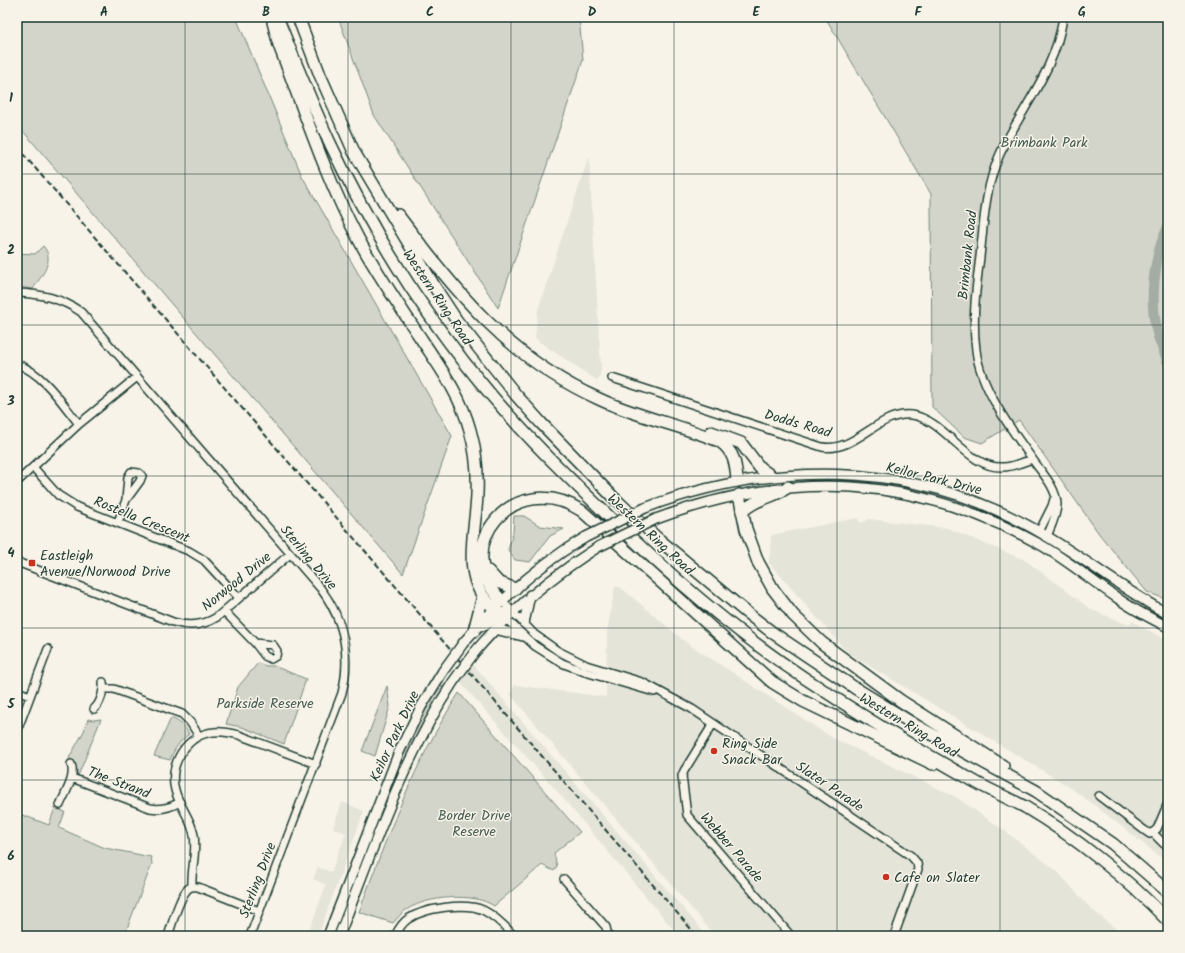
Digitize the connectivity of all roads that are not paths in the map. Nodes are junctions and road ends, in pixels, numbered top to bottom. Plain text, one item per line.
1 (272, 17) edge
2 (277, 17) edge
3 (298, 17) edge
4 (1063, 17) edge
5 (370, 178) junction
6 (17, 293) edge
7 (17, 364) edge
8 (137, 377) junction
9 (612, 378) dead end
10 (648, 418) junction
11 (79, 424) junction
12 (1032, 459) junction
13 (33, 467) junction
14 (770, 476) junction
15 (737, 481) junction
16 (17, 482) edge
17 (788, 487) junction
18 (739, 495) junction
19 (126, 500) dead end
20 (742, 512) junction
21 (118, 522) junction
22 (1043, 534) junction
23 (1042, 546) junction
24 (290, 554) junction
25 (17, 562) edge
26 (483, 564) junction
27 (515, 590) junction
28 (530, 595) junction
29 (483, 596) junction
30 (239, 598) junction
31 (500, 610) junction
32 (224, 611) junction
33 (513, 611) junction
34 (1168, 614) edge
35 (524, 623) junction
36 (1168, 627) edge
37 (476, 629) junction
38 (495, 629) junction
39 (523, 636) junction
40 (255, 643) dead end
41 (48, 649) dead end
42 (17, 691) edge
43 (660, 693) junction
44 (30, 696) junction
45 (94, 709) dead end
46 (713, 724) junction
47 (17, 731) edge
48 (199, 736) junction
49 (71, 764) dead end
50 (316, 764) junction
51 (72, 778) junction
52 (980, 784) junction
53 (1036, 791) junction
54 (1099, 796) dead end
55 (180, 802) junction
56 (1168, 803) edge
57 (60, 805) dead end
58 (1152, 833) junction
59 (1164, 844) dead end
60 (564, 879) dead end
61 (192, 886) junction
62 (1168, 892) edge
63 (260, 911) junction
64 (1168, 920) edge
65 (168, 936) edge
66 (250, 936) edge
67 (328, 936) edge
68 (339, 936) edge
69 (395, 936) edge
70 (514, 936) edge
71 (608, 936) edge
72 (790, 936) edge
73 (894, 936) edge

1 - 29 highway
2 - 52 highway, Western Ring Road
3 - 5 highway, Western Ring Road
4 - 12 street, Brimbank Road
5 - 10 highway
5 - 53 highway, Western Ring Road
6 - 8 street, Sterling Drive
7 - 11 street
8 - 11 street
8 - 24 street, Sterling Drive
9 - 12 street, Dodds Road
10 - 14 highway
10 - 15 highway
11 - 13 street
12 - 22 street, Brimbank Road
13 - 16 street
13 - 21 street, Rostella Crescent
14 - 15 main road, Keilor Park Drive
14 - 22 main road, Keilor Park Drive
15 - 18 main road
15 - 27 main road, Keilor Park Drive, bridge
17 - 18 main road, Keilor Park Drive
17 - 20 highway
17 - 23 main road, Keilor Park Drive
18 - 20 highway
18 - 28 main road, Keilor Park Drive, bridge
19 - 21 street
20 - 53 highway
21 - 30 street, Rostella Crescent
22 - 23 main road
22 - 34 main road, Keilor Park Drive
23 - 36 main road, Keilor Park Drive
24 - 30 street, Norwood Drive
24 - 50 street, Sterling Drive
25 - 32 street, Norwood Drive
26 - 27 highway
26 - 31 highway
26 - 52 highway
27 - 31 main road, Keilor Park Drive
28 - 33 main road, Keilor Park Drive
28 - 35 main road
29 - 31 highway
29 - 37 highway
30 - 32 street, Norwood Drive
31 - 33 main road, Keilor Park Drive
31 - 33 street, Slater Parade
31 - 37 main road, Keilor Park Drive
31 - 38 main road, Keilor Park Drive
31 - 39 street, Slater Parade
32 - 40 street
33 - 35 street, Slater Parade
35 - 43 street, Slater Parade
37 - 67 main road, Keilor Park Drive, bridge
38 - 39 main road
38 - 68 main road, Keilor Park Drive, bridge
39 - 43 street, Slater Parade
41 - 44 street
42 - 44 street
43 - 46 street, Slater Parade
44 - 47 street
45 - 48 street
46 - 72 street, Webber Parade
46 - 73 street, Slater Parade
48 - 50 street
48 - 55 street
49 - 51 street, The Strand
50 - 63 street, Sterling Drive
51 - 55 street, The Strand
51 - 57 street, The Strand
52 - 64 highway, Western Ring Road
53 - 62 highway, Western Ring Road
54 - 58 street
55 - 61 street
56 - 58 street
58 - 59 street
60 - 71 street
61 - 63 street
61 - 65 street
63 - 66 street, Sterling Drive
69 - 70 street

